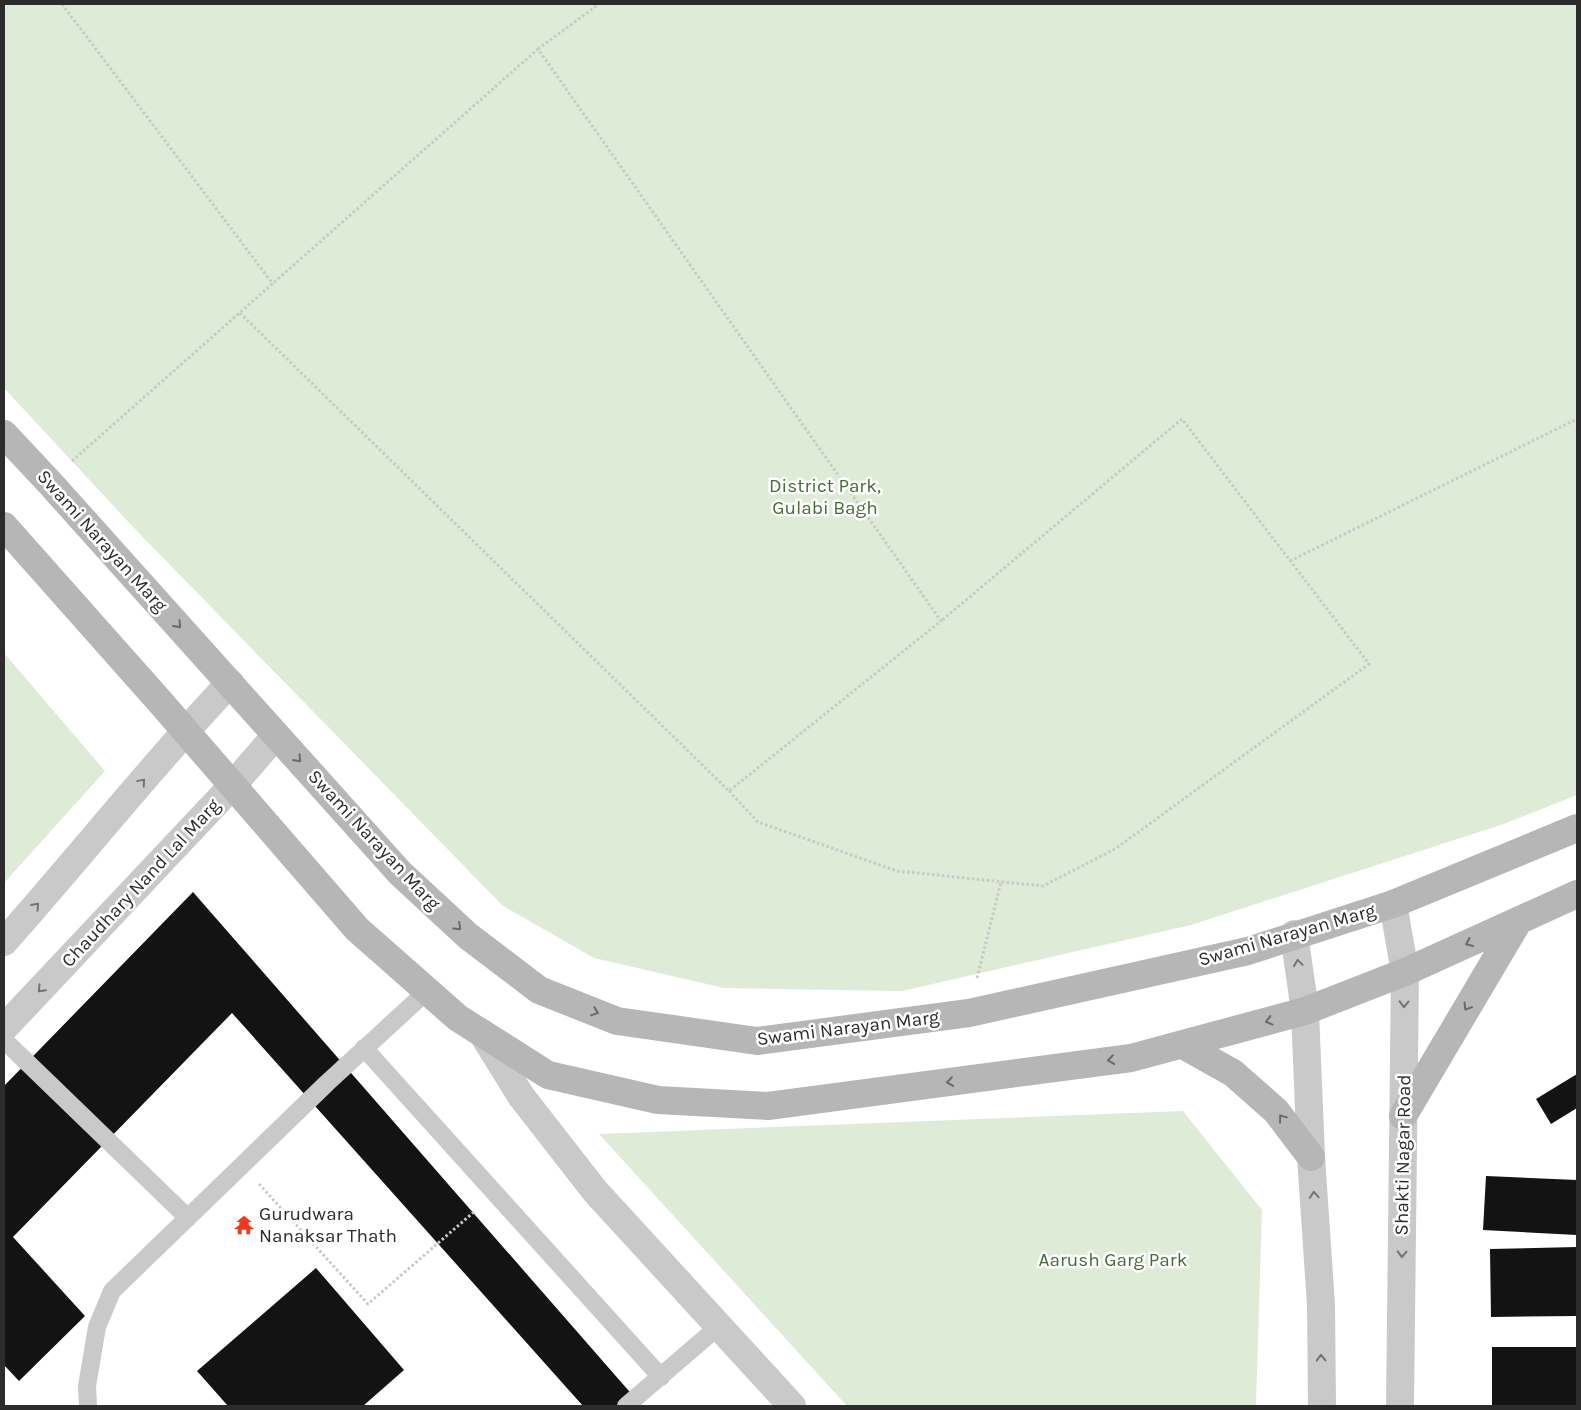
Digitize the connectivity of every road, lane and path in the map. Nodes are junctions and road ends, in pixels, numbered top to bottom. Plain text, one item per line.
1 (62, 4) edge
2 (599, 4) edge
3 (538, 49) junction
4 (273, 284) junction
5 (240, 313) junction
6 (1577, 418) edge
7 (4, 434) edge
8 (49, 482) junction
9 (4, 526) edge
10 (1290, 561) junction
11 (941, 621) junction
12 (230, 683) junction
13 (185, 730) junction
14 (276, 735) junction
15 (232, 786) junction
16 (729, 791) junction
17 (1577, 828) edge
18 (1001, 882) junction
19 (1577, 894) edge
20 (1393, 904) junction
21 (1519, 920) junction
22 (1294, 934) junction
23 (4, 942) edge
24 (1405, 972) junction
25 (427, 991) junction
26 (1305, 1011) junction
27 (969, 1013) junction
28 (4, 1028) edge
29 (482, 1033) junction
30 (4, 1040) edge
31 (1183, 1044) junction
32 (364, 1048) junction
33 (1403, 1116) junction
34 (1311, 1157) junction
35 (242, 1165) junction
36 (495, 1193) junction
37 (188, 1218) junction
38 (719, 1326) junction
39 (661, 1378) junction
40 (88, 1406) edge
41 (626, 1406) edge
42 (792, 1406) edge
43 (1322, 1406) edge
44 (1400, 1406) edge

1 - 4 path
2 - 3 path
3 - 4 path
3 - 11 path
4 - 5 path
5 - 8 path
5 - 16 path
6 - 10 path
7 - 8 main road, Swami Narayan Marg
8 -> 12 main road, Swami Narayan Marg
9 - 13 main road
10 - 11 path
10 - 18 path
11 - 16 path
12 - 13 street
12 - 14 main road, Swami Narayan Marg
13 - 15 main road
23 -> 13 street
14 - 15 street, Chaudhary Nand Lal Marg
14 -> 27 main road, Swami Narayan Marg
15 - 25 main road
15 -> 28 street, Chaudhary Nand Lal Marg
16 - 18 path
17 - 20 main road, Swami Narayan Marg
18 - 27 path
19 - 21 main road
20 - 22 main road, Swami Narayan Marg
20 - 24 street, Shakti Nagar Road
21 -> 24 main road
21 -> 33 main road
26 -> 22 street
22 - 27 main road, Swami Narayan Marg
24 - 26 main road
24 -> 33 street, Shakti Nagar Road
25 - 29 main road
25 - 32 lane
26 -> 31 main road
26 - 34 street
31 -> 29 main road
29 - 38 street
30 - 37 lane
34 -> 31 main road
32 - 35 lane
32 - 36 lane
33 -> 44 street, Shakti Nagar Road
43 -> 34 street
35 - 36 path
35 - 37 lane
36 - 39 lane
37 - 40 lane
38 - 39 lane
38 - 42 street
39 - 41 lane

